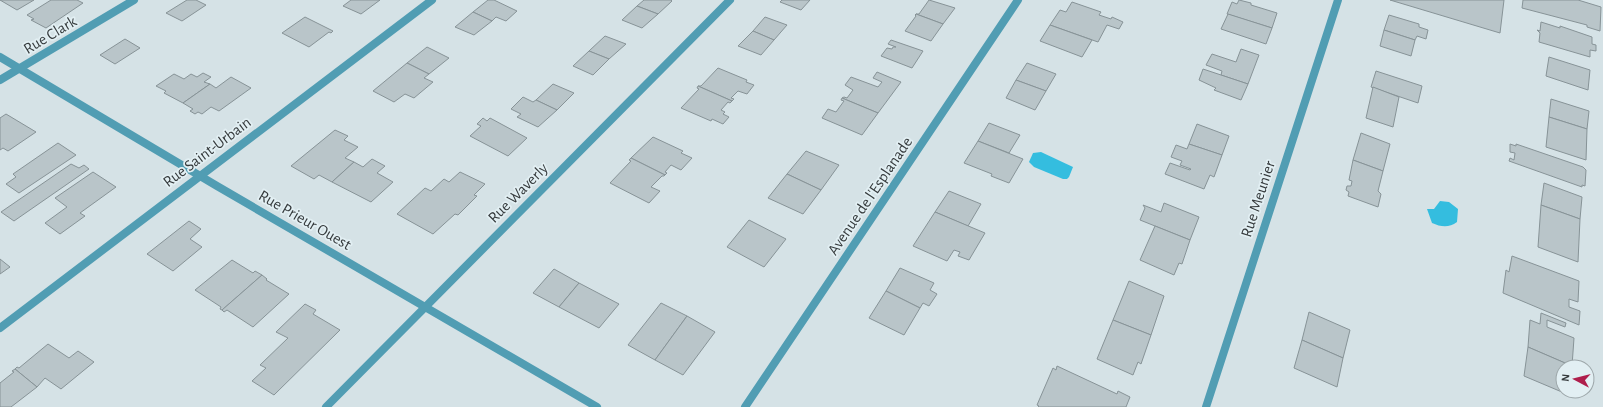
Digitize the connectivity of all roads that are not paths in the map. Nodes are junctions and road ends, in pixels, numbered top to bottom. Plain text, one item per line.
1 (134, 0) edge
2 (432, 0) edge
3 (730, 0) edge
4 (1018, 0) edge
5 (1338, 0) edge
6 (0, 57) edge
7 (20, 69) junction
8 (0, 80) edge
9 (199, 176) junction
10 (425, 307) junction
11 (0, 328) edge
12 (326, 407) edge
13 (596, 407) edge
14 (745, 407) edge
15 (1206, 407) edge

1 - 7 street, Rue Clark
2 - 9 street, Rue Saint-Urbain
3 - 10 street, Rue Waverly
4 - 14 street, Avenue de l'Esplanade
5 - 15 street, Rue Meunier
6 - 7 street, Rue Prieur Ouest
7 - 8 street, Rue Clark
7 - 9 street, Rue Prieur Ouest
9 - 10 street, Rue Prieur Ouest
9 - 11 street, Rue Saint-Urbain
10 - 12 street, Rue Waverly
10 - 13 street, Rue Prieur Ouest

